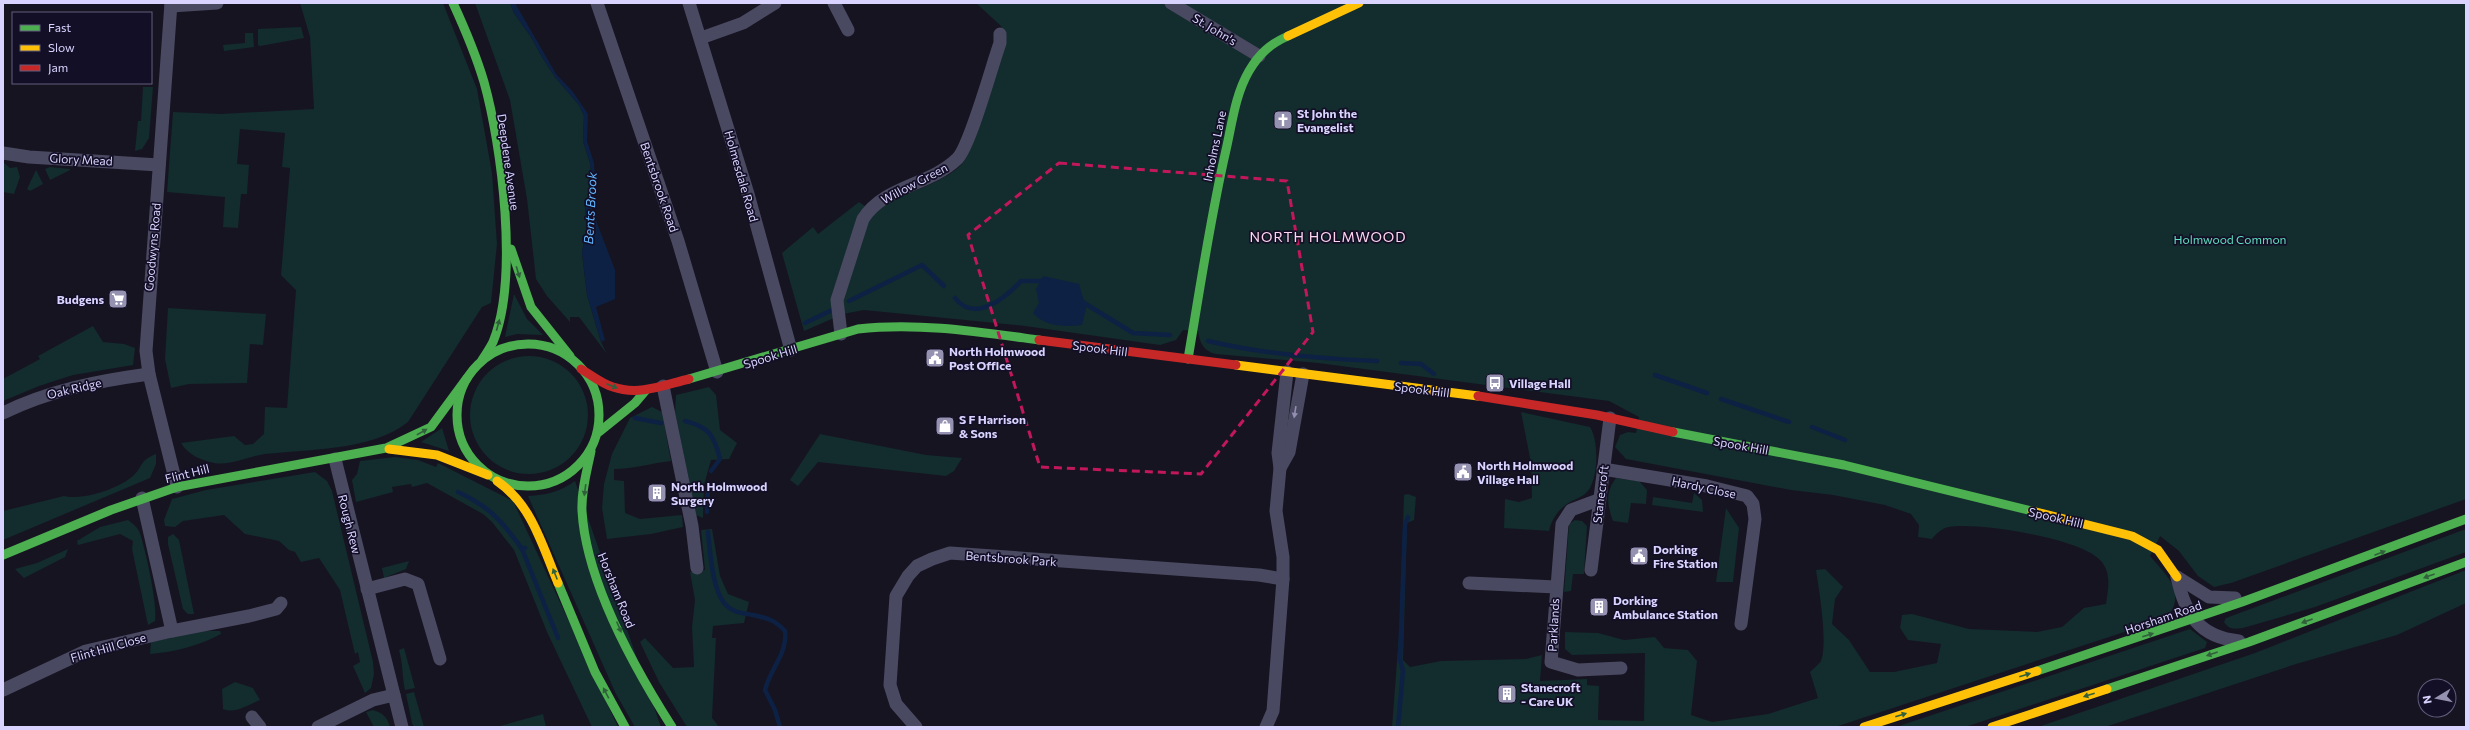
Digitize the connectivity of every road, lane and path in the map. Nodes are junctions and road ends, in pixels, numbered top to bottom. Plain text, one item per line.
1 (217, 3) edge
2 (454, 3) edge
3 (597, 3) edge
4 (689, 3) edge
5 (775, 3) edge
6 (834, 3) edge
7 (1171, 3) edge
8 (1360, 3) edge
9 (171, 5) edge
10 (848, 30) dead end
11 (1000, 34) dead end
12 (701, 38) junction
13 (1259, 56) junction
14 (3, 153) edge
15 (159, 165) junction
16 (506, 235) junction
17 (841, 334) junction
18 (790, 350) junction
19 (1188, 359) junction
20 (482, 360) junction
21 (579, 367) junction
22 (717, 372) junction
23 (1287, 372) junction
24 (149, 374) junction
25 (1303, 374) junction
26 (467, 378) junction
27 (663, 386) junction
28 (646, 390) junction
29 (3, 413) edge
30 (1610, 418) junction
31 (599, 432) junction
32 (386, 448) junction
33 (591, 451) junction
34 (335, 459) junction
35 (1280, 468) junction
36 (1603, 469) junction
37 (491, 477) junction
38 (178, 487) junction
39 (142, 498) junction
40 (1598, 500) junction
41 (2466, 519) edge
42 (3, 555) edge
43 (2466, 562) edge
44 (697, 568) dead end
45 (1591, 570) dead end
46 (2177, 577) junction
47 (1283, 579) junction
48 (1469, 583) dead end
49 (1556, 587) junction
50 (367, 589) junction
51 (2264, 595) junction
52 (281, 603) dead end
53 (2193, 620) junction
54 (1741, 624) dead end
55 (172, 631) junction
56 (2249, 642) junction
57 (440, 659) dead end
58 (1621, 668) dead end
59 (3, 690) edge
60 (394, 694) junction
61 (318, 727) edge
62 (402, 727) edge
63 (626, 727) edge
64 (672, 727) edge
65 (916, 727) edge
66 (1266, 727) edge
67 (1864, 727) edge
68 (1992, 727) edge

1 - 9 street
2 - 16 main road, Deepdene Avenue
3 - 22 street, Bentsbrook Road
4 - 12 street, Holmesdale Road
5 - 12 street
6 - 10 street
7 - 13 street, St. John's
8 - 13 main road, Inholms Lane
9 - 15 street, Goodwyns Road
11 - 17 street, Willow Green
12 - 18 street, Holmesdale Road
13 - 19 main road, Inholms Lane
14 - 15 street, Glory Mead
15 - 24 street, Goodwyns Road
20 -> 16 main road, Deepdene Avenue
16 -> 21 main road, Deepdene Avenue
17 - 18 main road, Spook Hill
17 - 19 main road, Spook Hill
18 - 22 main road, Spook Hill
19 - 23 main road, Spook Hill
20 - 21 main road
20 - 26 main road
21 -> 28 main road, Spook Hill
21 - 31 main road
22 - 27 main road, Spook Hill
23 - 25 main road, Spook Hill
23 - 35 street
24 - 29 street, Oak Ridge
24 - 38 street, Goodwyns Road
25 - 30 main road, Spook Hill
25 -> 35 street
32 -> 26 main road, Flint Hill
26 - 37 main road
27 - 28 main road, Spook Hill
27 - 44 street
28 - 31 main road
30 - 36 street, Stanecroft
30 - 46 main road, Spook Hill
31 - 33 main road
32 - 34 main road, Flint Hill
32 - 37 main road, Flint Hill
33 - 37 main road
33 -> 64 main road, Horsham Road
34 - 38 main road, Flint Hill
34 - 50 street, Rough Rew
35 - 47 street
36 - 40 street, Stanecroft
36 - 54 street, Hardy Close
63 -> 37 main road
38 - 39 main road, Flint Hill
39 - 42 main road, Flint Hill
39 - 55 street
40 - 45 street, Stanecroft
40 - 49 street, Parklands
51 -> 41 main road, Horsham Road
43 -> 56 main road
46 - 51 street, Spook Hill
46 - 53 street, Spook Hill
47 - 65 street, Bentsbrook Park
47 - 66 street
48 - 49 street, Parklands
49 - 58 street, Parklands
50 - 57 street
50 - 60 street, Rough Rew
51 - 53 main road, Horsham Road
52 - 55 street, Flint Hill Close
53 - 56 street, Spook Hill
67 -> 53 main road, Horsham Road
55 - 59 street, Flint Hill Close
56 -> 68 main road
60 - 61 street
60 - 62 street, Rough Rew

